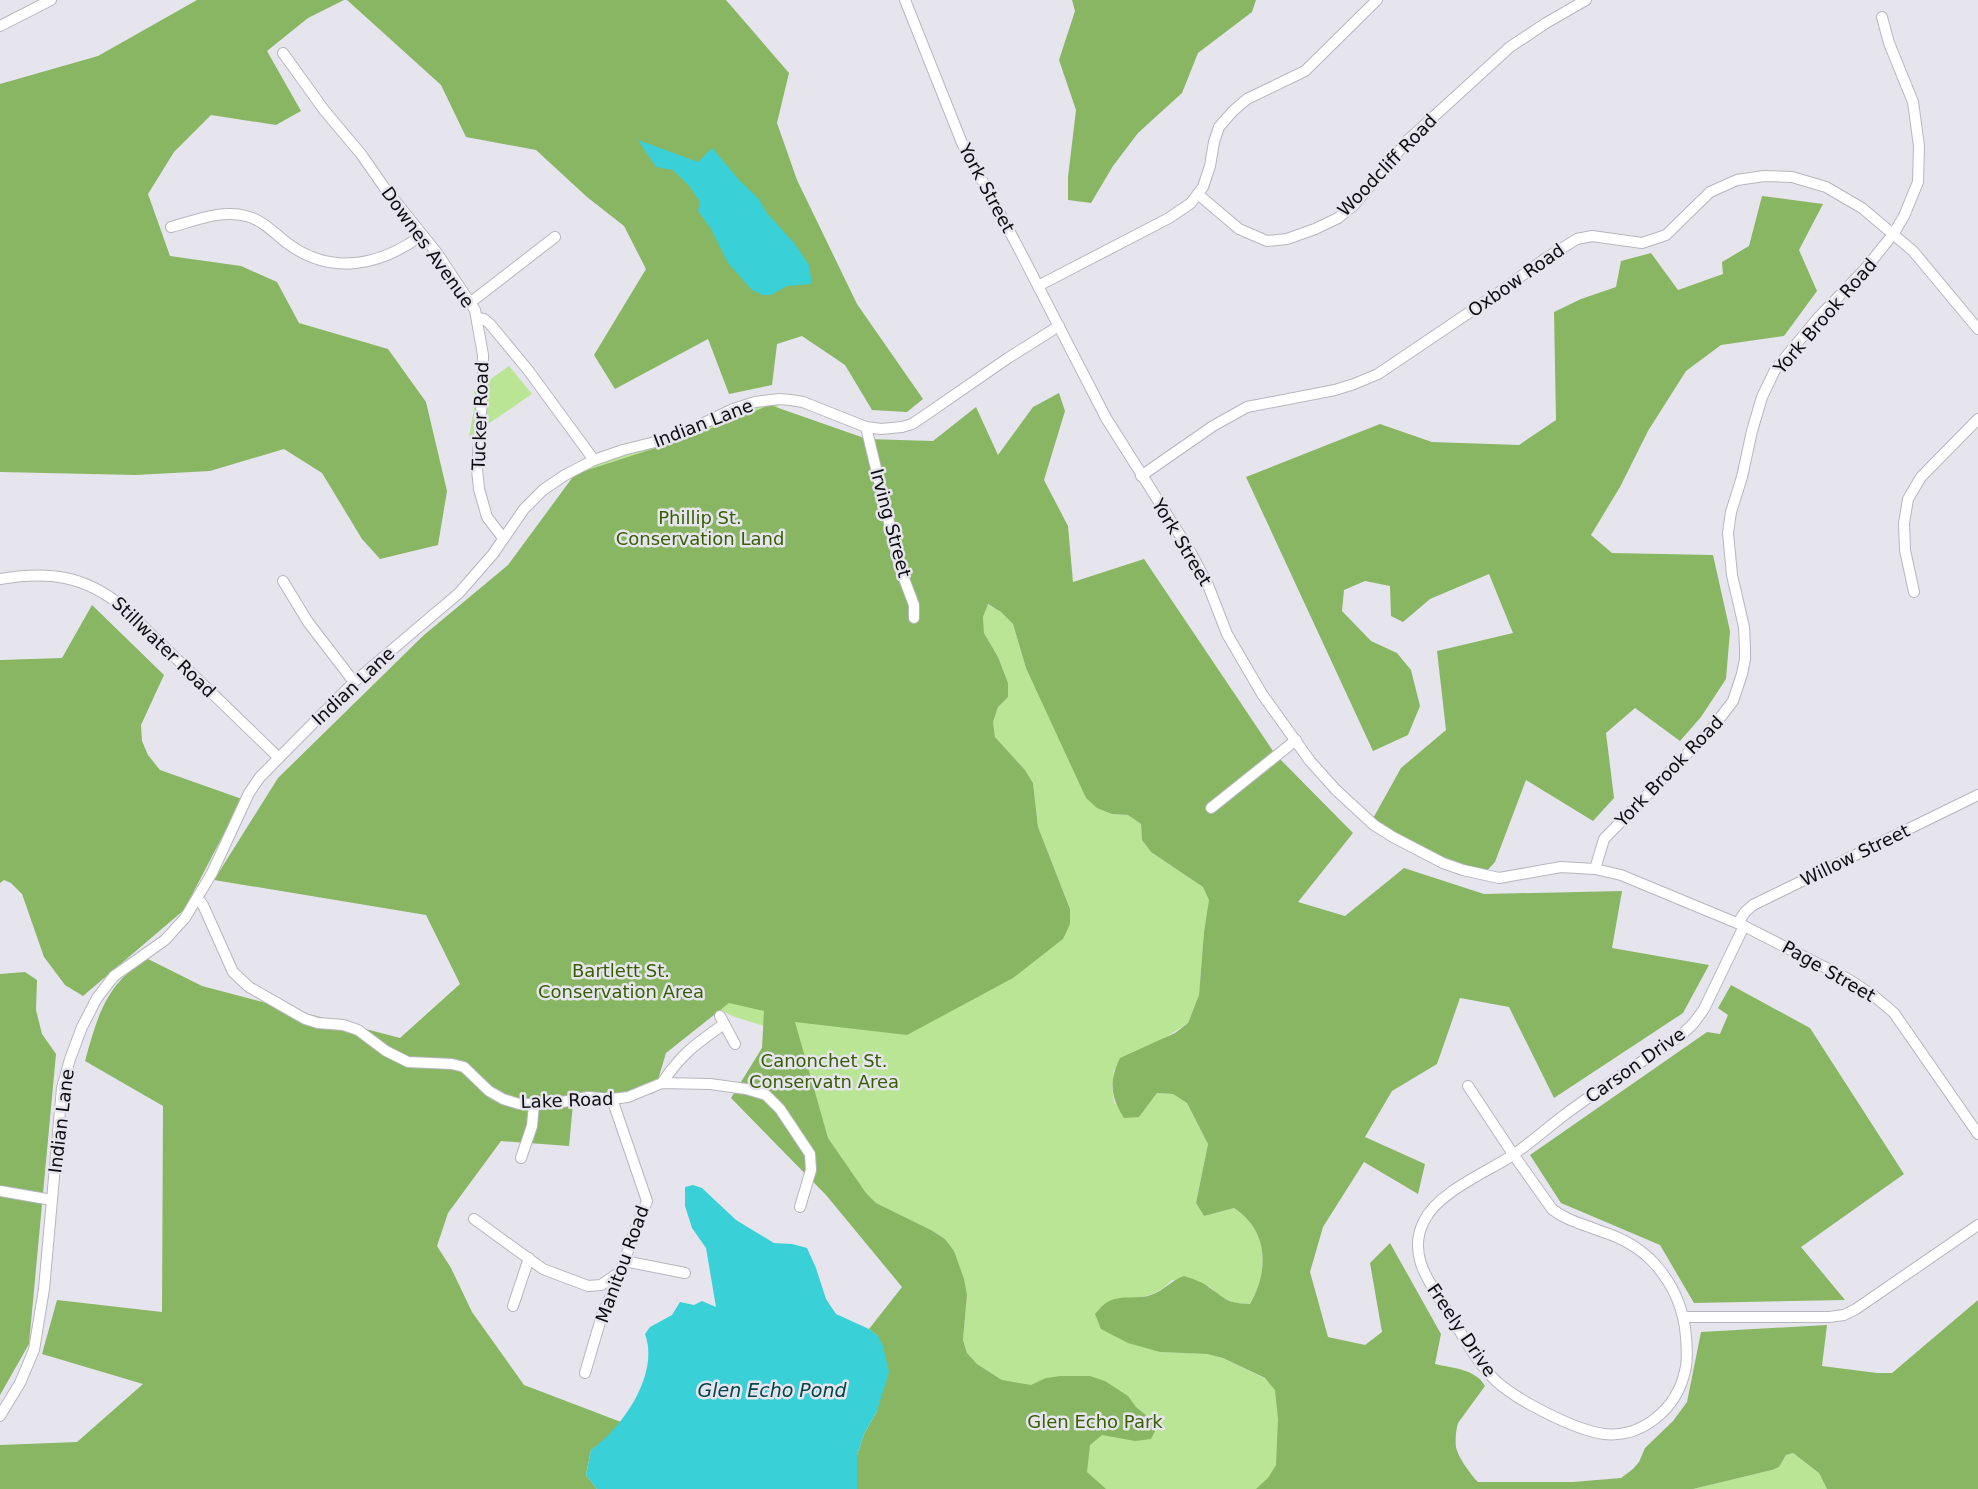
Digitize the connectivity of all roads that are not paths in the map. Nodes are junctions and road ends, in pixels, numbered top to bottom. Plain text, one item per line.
1 (51, 0) edge
2 (905, 0) edge
3 (1377, 0) edge
4 (1586, 0) edge
5 (1882, 17) dead end
6 (0, 26) edge
7 (283, 53) dead end
8 (1199, 195) junction
9 (171, 227) dead end
10 (1894, 233) junction
11 (422, 235) junction
12 (555, 237) dead end
13 (1038, 286) junction
14 (471, 302) junction
15 (477, 318) junction
16 (1059, 326) junction
17 (1978, 329) edge
18 (1978, 418) edge
19 (866, 427) junction
20 (594, 460) junction
21 (1141, 476) junction
22 (503, 538) junction
23 (0, 580) edge
24 (283, 581) dead end
25 (1914, 592) dead end
26 (914, 618) dead end
27 (354, 682) junction
28 (1296, 740) junction
29 (278, 757) junction
30 (1978, 795) edge
31 (1211, 808) dead end
32 (1595, 869) junction
33 (1681, 898) joint
34 (198, 899) junction
35 (1741, 924) junction
36 (735, 1044) dead end
37 (662, 1084) junction
38 (1468, 1086) dead end
39 (612, 1098) junction
40 (534, 1104) junction
41 (1978, 1134) edge
42 (1513, 1154) junction
43 (521, 1158) dead end
44 (0, 1191) edge
45 (52, 1200) junction
46 (800, 1207) dead end
47 (474, 1220) dead end
48 (1978, 1225) edge
49 (529, 1258) junction
50 (624, 1261) junction
51 (620, 1272) junction
52 (685, 1273) dead end
53 (513, 1306) dead end
54 (1684, 1318) junction
55 (585, 1373) dead end
56 (0, 1416) edge

1 - 6 street
2 - 13 street, York Street
3 - 8 street
4 - 8 street, Woodcliff Road
5 - 10 street, York Brook Road
7 - 11 street, Downes Avenue
8 - 13 street
9 - 11 street
10 - 17 street, Oxbow Road
10 - 21 street, Oxbow Road
10 - 32 street, York Brook Road
11 - 14 street, Downes Avenue
12 - 14 street
13 - 16 street, York Street
14 - 15 street, Downes Avenue
15 - 20 street, Downes Avenue
15 - 22 street, Tucker Road
16 - 19 street, Indian Lane
16 - 21 street, York Street
18 - 25 street
19 - 20 street, Indian Lane
19 - 26 street, Irving Street
20 - 22 street, Indian Lane
21 - 28 street, York Street
22 - 27 street, Indian Lane
23 - 29 street, Stillwater Road
24 - 27 street
27 - 29 street, Indian Lane
28 - 31 street
28 - 32 street, York Street
29 - 34 street, Indian Lane
30 - 35 street, Willow Street
32 - 33 street, York Street
33 - 35 street, Page Street
34 - 40 street, Lake Road
34 - 45 street, Indian Lane
35 - 41 street, Page Street
35 - 42 street, Carson Drive
36 - 37 street
37 - 39 street, Lake Road
37 - 46 street
38 - 42 street
39 - 40 street, Lake Road
39 - 50 street, Manitou Road
40 - 43 street
42 - 54 street, Freely Drive
42 - 54 street, Freely Drive
44 - 45 street
45 - 56 street, Indian Lane
47 - 49 street
48 - 54 street
49 - 51 street
49 - 53 street
50 - 51 street, Manitou Road
50 - 52 street
51 - 55 street, Manitou Road

